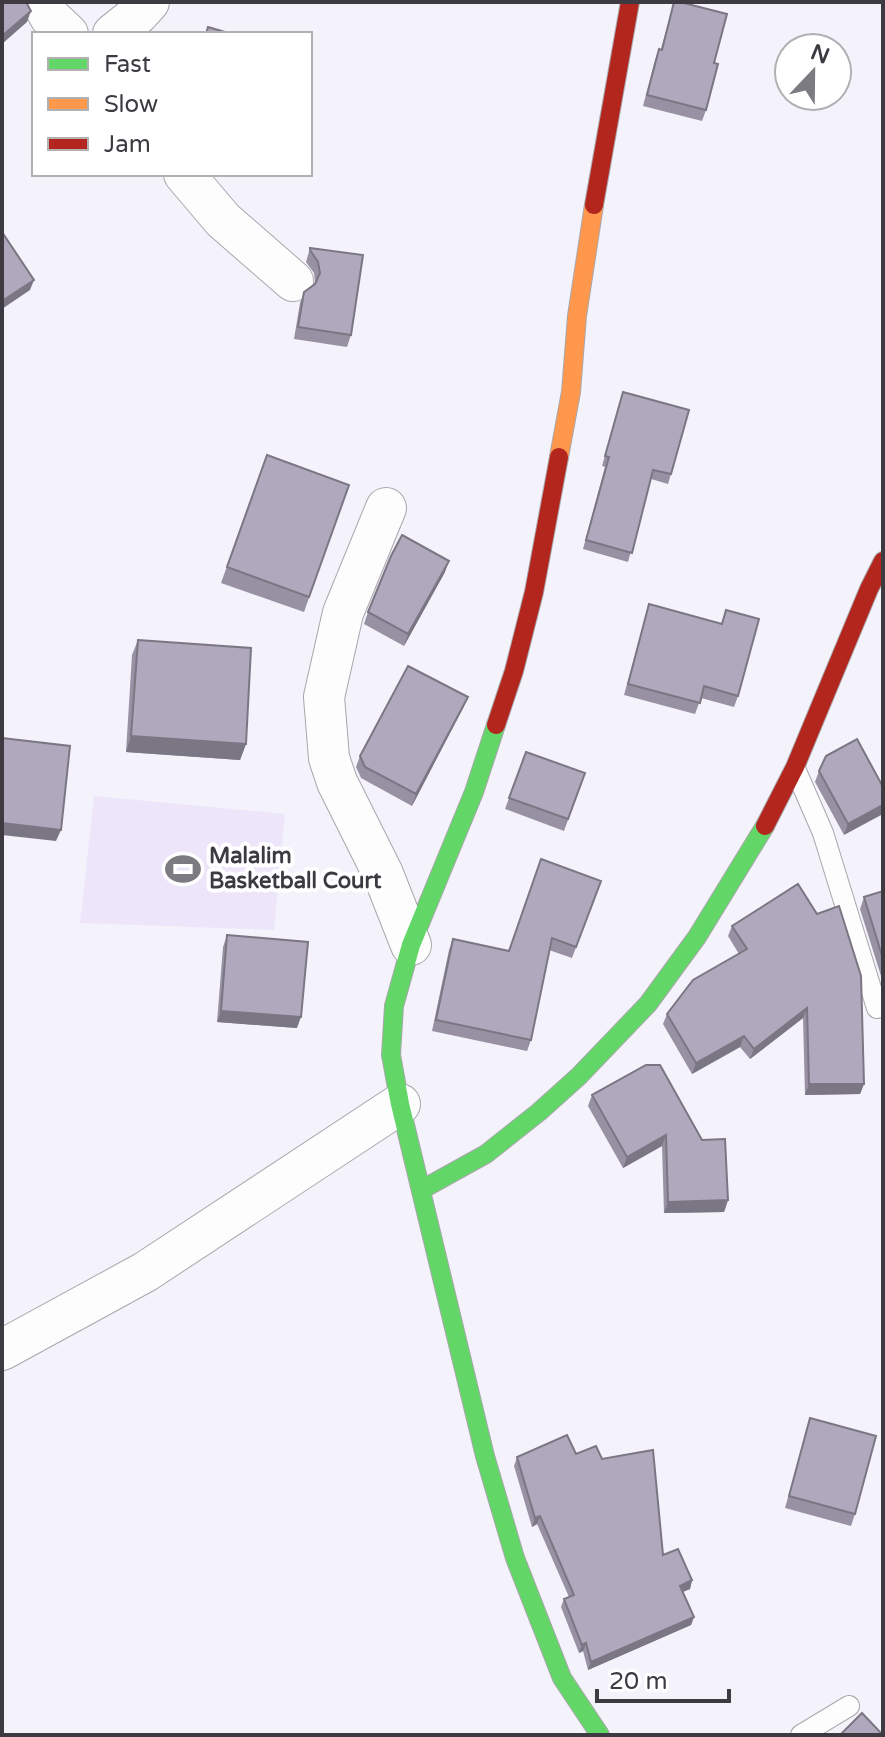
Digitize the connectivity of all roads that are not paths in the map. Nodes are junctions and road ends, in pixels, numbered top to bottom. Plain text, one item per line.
1 (42, 2) edge
2 (149, 2) edge
3 (630, 2) edge
4 (66, 32) edge
5 (116, 32) edge
6 (186, 176) edge
7 (293, 281) dead end
8 (386, 508) dead end
9 (883, 561) edge
10 (795, 767) junction
11 (411, 945) junction
12 (877, 1008) dead end
13 (400, 1104) junction
14 (421, 1190) junction
15 (2, 1350) edge
16 (849, 1706) dead end
17 (600, 1735) edge
18 (801, 1735) edge

1 - 4 street
2 - 5 street
3 - 11 street
6 - 7 street
8 - 11 street
9 - 10 street
10 - 12 lane
10 - 14 street
11 - 13 street
13 - 14 street
13 - 15 street
14 - 17 street
16 - 18 lane

